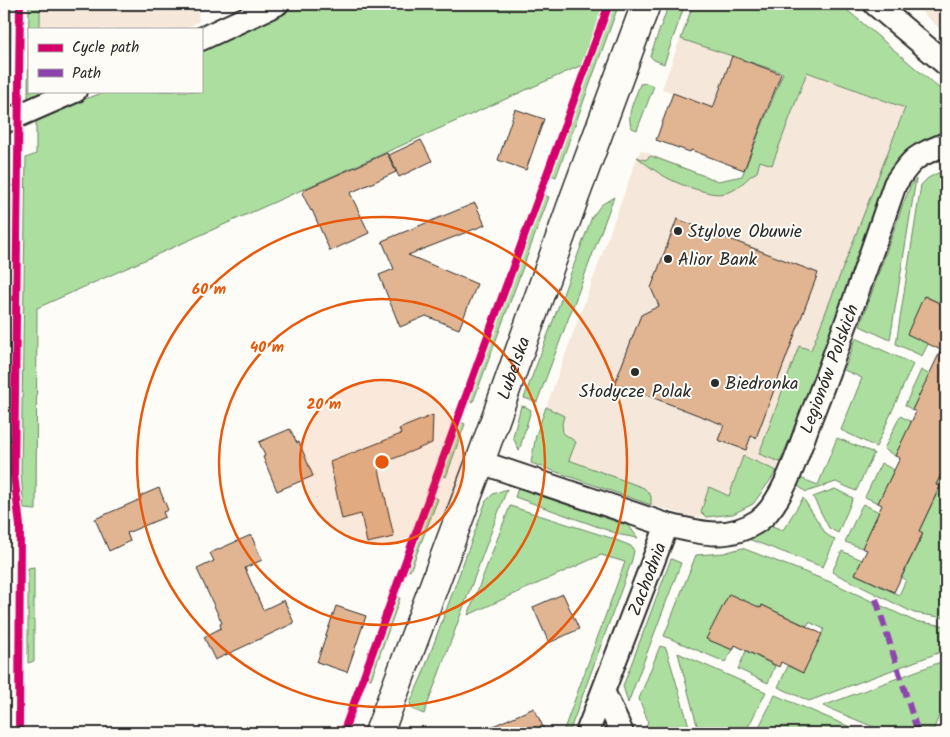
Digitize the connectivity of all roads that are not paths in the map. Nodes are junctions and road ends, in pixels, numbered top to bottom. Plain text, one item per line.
1 (277, 4) edge
2 (646, 4) edge
3 (875, 4) edge
4 (202, 39) edge
5 (946, 64) edge
6 (73, 92) edge
7 (4, 122) edge
8 (946, 144) edge
9 (480, 462) junction
10 (667, 525) junction
11 (604, 694) junction
12 (380, 733) edge
13 (587, 733) edge
14 (622, 733) edge

1 - 4 street
2 - 9 main road, Lubelska
3 - 5 street
6 - 7 street
8 - 10 street, Legionów Polskich
9 - 10 street, Zachodnia
9 - 12 main road, Lubelska
10 - 11 street, Zachodnia
11 - 13 street, Zachodnia
11 - 14 street

